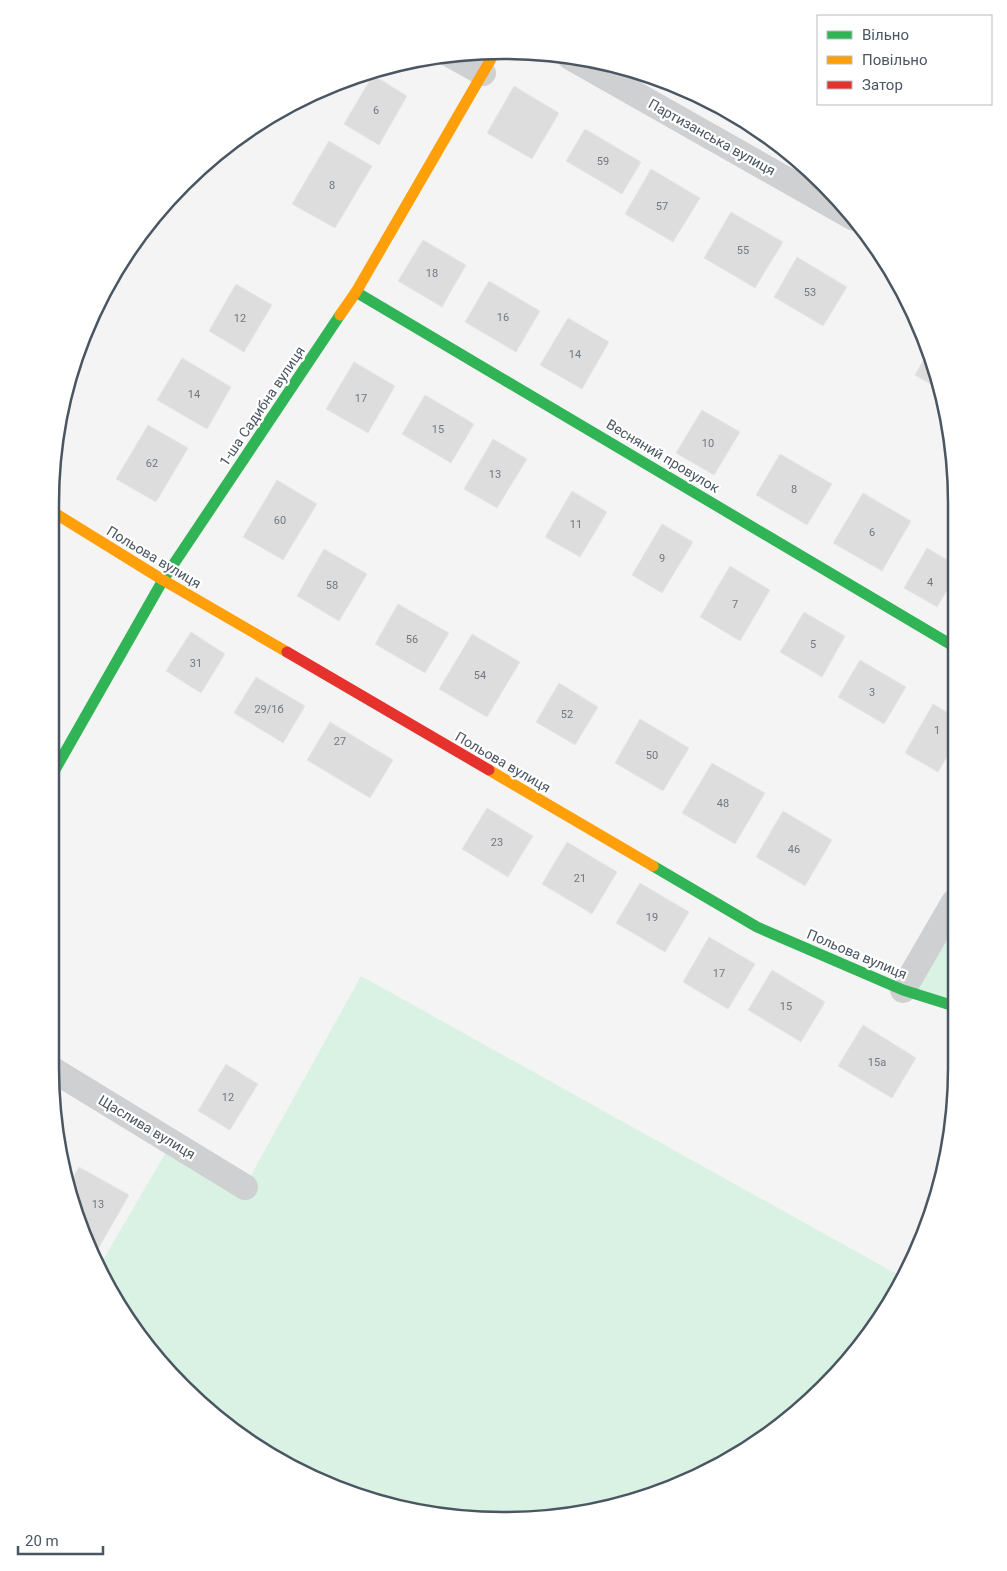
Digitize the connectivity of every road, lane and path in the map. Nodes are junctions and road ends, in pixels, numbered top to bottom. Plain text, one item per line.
1 (475, 60) edge
2 (489, 63) edge
3 (587, 67) edge
4 (836, 208) edge
5 (356, 292) junction
6 (59, 516) edge
7 (163, 580) junction
8 (948, 643) edge
9 (59, 763) edge
10 (948, 912) edge
11 (903, 990) junction
12 (948, 1004) edge
13 (59, 1074) edge
14 (244, 1187) dead end

1 - 2 street
2 - 5 street, 1-ша Садибна вулиця
3 - 4 street, Партизанська вулиця
5 - 7 street, 1-ша Садибна вулиця
5 - 8 street, Весняний провулок
6 - 7 street, Польова вулиця
7 - 9 street, 1-ша Садибна вулиця
7 - 11 street, Польова вулиця
10 - 11 street
11 - 12 street, Польова вулиця
13 - 14 street, Щаслива вулиця

